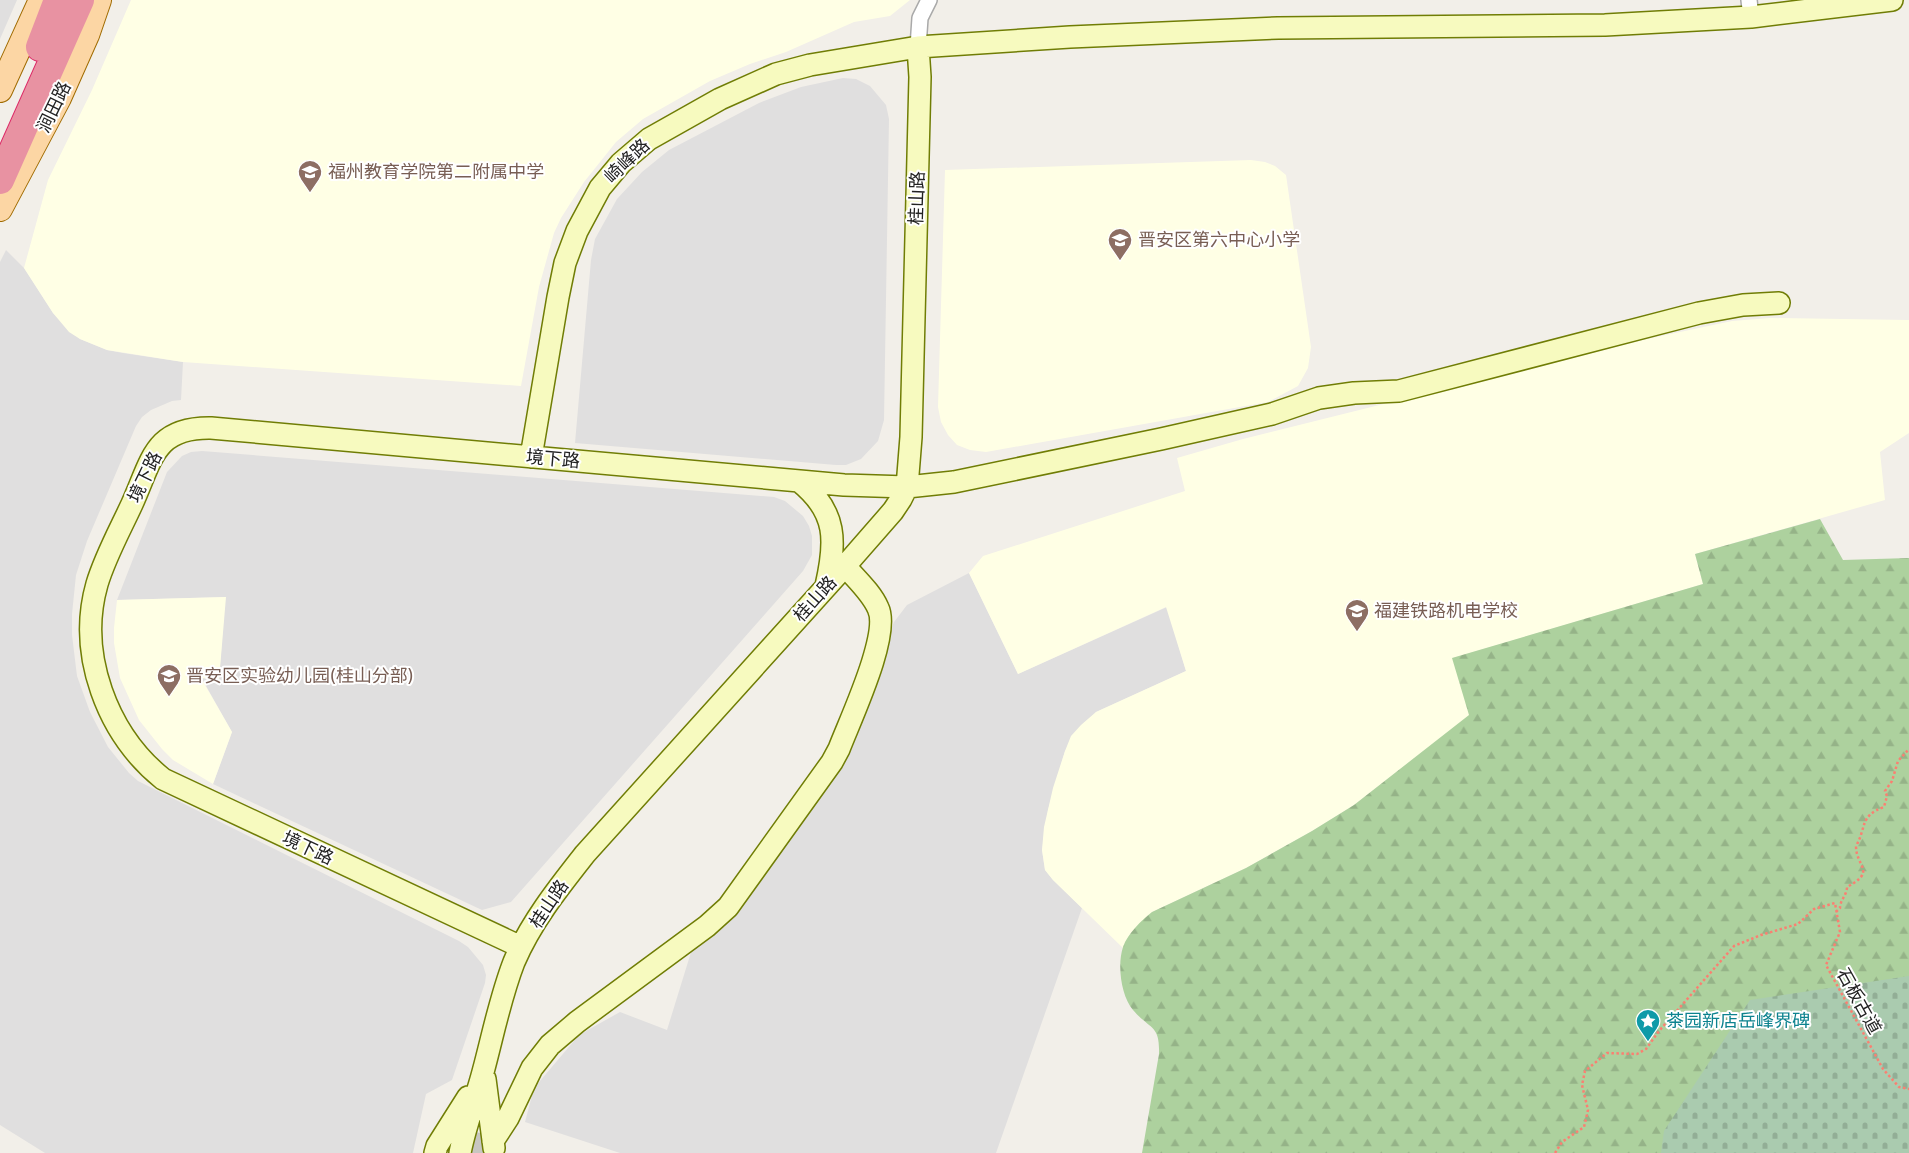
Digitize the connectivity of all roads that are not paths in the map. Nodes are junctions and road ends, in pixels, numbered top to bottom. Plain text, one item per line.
1 (41, 0) edge
2 (58, 0) edge
3 (80, 0) edge
4 (99, 0) edge
5 (930, 0) edge
6 (1892, 0) edge
7 (1750, 8) edge
8 (918, 47) junction
9 (0, 90) edge
10 (0, 136) edge
11 (0, 180) edge
12 (0, 209) edge
13 (1779, 302) dead end
14 (532, 457) junction
15 (799, 481) junction
16 (906, 487) junction
17 (845, 566) junction
18 (826, 587) junction
19 (522, 948) junction
20 (484, 1071) junction
21 (494, 1147) edge
22 (435, 1153) edge
23 (460, 1153) edge

1 - 9 main road
2 - 10 highway
3 - 11 highway
4 - 12 main road, 涧田路
5 - 8 street
6 - 7 street, 崎峰路
7 - 8 street, 崎峰路
8 - 14 street, 崎峰路
8 - 16 street, 桂山路
13 - 16 street, 境下路
14 - 15 street, 境下路
14 - 19 street, 境下路
15 - 16 street, 境下路
15 - 18 street
16 - 17 street, 桂山路
17 - 18 street, 桂山路
17 - 21 street
18 - 19 street, 桂山路
19 - 20 street, 桂山路
20 - 21 street
20 - 22 street
20 - 23 street, 桂山路

